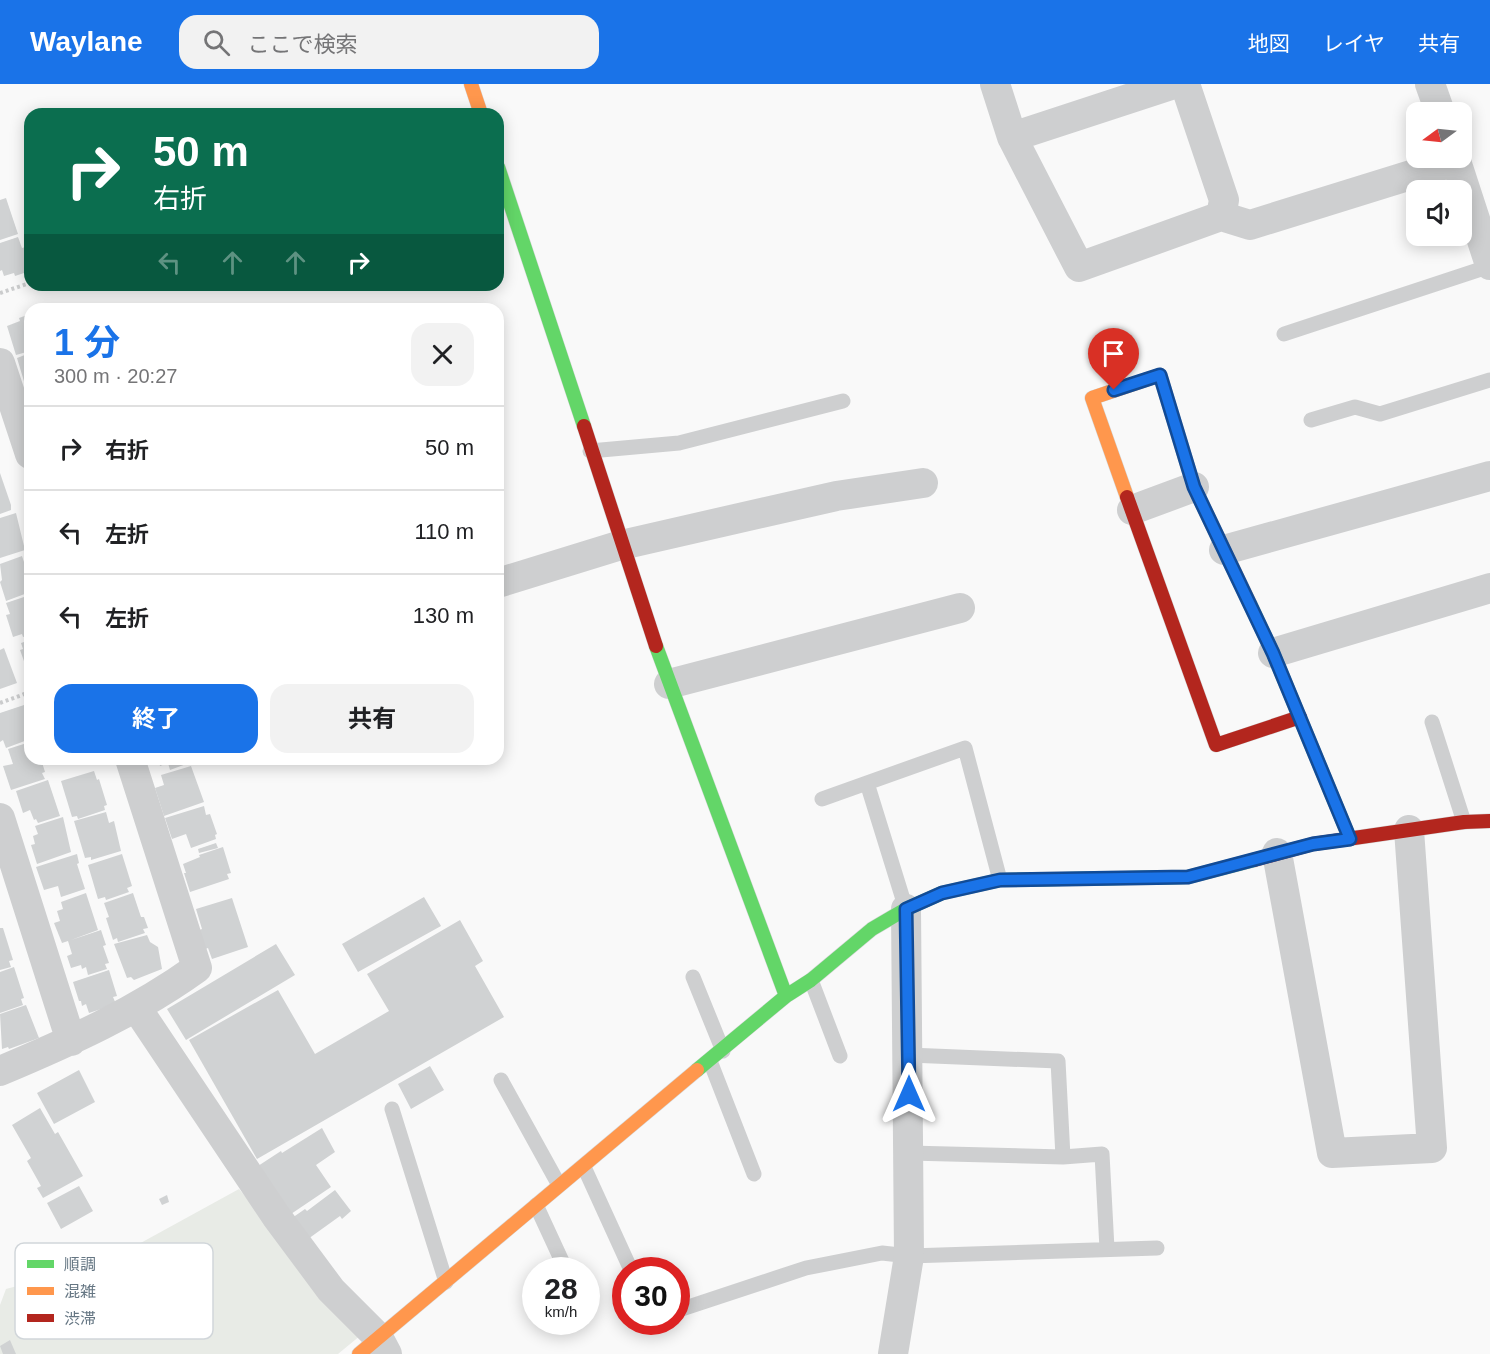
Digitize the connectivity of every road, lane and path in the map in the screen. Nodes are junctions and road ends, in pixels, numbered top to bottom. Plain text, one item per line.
1 (471, 84) edge
2 (995, 84) edge
3 (1174, 84) edge
4 (1185, 84) edge
5 (1430, 84) edge
6 (1436, 102) edge
7 (479, 108) edge
8 (1012, 137) junction
9 (1427, 168) edge
10 (1458, 168) edge
11 (504, 186) edge
12 (1221, 216) junction
13 (1490, 266) edge
14 (24, 285) edge
15 (0, 293) edge
16 (1284, 334) dead end
17 (1, 369) edge
18 (1490, 380) edge
19 (843, 401) dead end
20 (1311, 420) dead end
21 (24, 436) edge
22 (590, 451) junction
23 (1490, 476) edge
24 (923, 483) dead end
25 (1194, 487) junction
26 (1132, 510) junction
27 (621, 545) junction
28 (1224, 550) junction
29 (504, 581) edge
30 (1490, 588) edge
31 (960, 608) dead end
32 (1273, 653) junction
33 (669, 684) junction
34 (24, 694) edge
35 (0, 702) edge
36 (1300, 717) junction
37 (1432, 722) dead end
38 (132, 765) edge
39 (867, 783) junction
40 (822, 799) dead end
41 (0, 818) edge
42 (1490, 821) edge
43 (1464, 822) junction
44 (1409, 830) junction
45 (1350, 839) junction
46 (1277, 853) junction
47 (1000, 880) junction
48 (906, 909) junction
49 (693, 977) dead end
50 (811, 980) junction
51 (786, 996) junction
52 (136, 1007) junction
53 (71, 1041) junction
54 (723, 1051) junction
55 (909, 1055) junction
56 (840, 1056) dead end
57 (710, 1061) junction
58 (0, 1071) edge
59 (501, 1080) dead end
60 (392, 1109) dead end
61 (909, 1154) junction
62 (1063, 1157) junction
63 (584, 1167) junction
64 (753, 1174) dead end
65 (559, 1185) junction
66 (536, 1205) junction
67 (1157, 1248) dead end
68 (1107, 1249) junction
69 (909, 1256) junction
70 (560, 1257) edge
71 (625, 1257) edge
72 (446, 1282) junction
73 (690, 1306) edge
74 (374, 1348) edge
75 (893, 1354) edge

1 - 7 street
2 - 8 street
3 - 8 street
4 - 12 street
5 - 6 street
8 - 12 street
9 - 12 street
10 - 13 street
11 - 22 street
13 - 16 lane
14 - 15 path
17 - 21 street
18 - 20 lane
19 - 22 lane
22 - 27 street
23 - 28 street
24 - 27 street
25 - 26 street
25 - 26 street
25 - 28 street
26 - 36 street
27 - 29 street
27 - 33 street
28 - 32 street
30 - 32 street
31 - 33 street
32 - 36 street
33 - 51 street
34 - 35 path
36 - 45 street
37 - 43 lane
38 - 52 street
39 - 40 lane
39 - 47 lane
39 - 48 lane
41 - 53 street
42 - 43 street
43 - 44 street
44 - 45 street
44 - 46 street
45 - 46 street
46 - 47 street
47 - 48 street
48 - 50 street
48 - 55 street
49 - 54 lane
50 - 51 street
50 - 56 lane
51 - 54 street
52 - 53 street
52 - 74 street
53 - 58 street
54 - 57 street
55 - 61 street
55 - 62 lane
57 - 63 street
57 - 64 lane
59 - 65 lane
60 - 72 lane
61 - 62 lane
61 - 69 street
62 - 68 lane
63 - 65 street
63 - 71 lane
65 - 66 street
66 - 70 lane
66 - 72 street
67 - 68 lane
68 - 69 lane
69 - 73 lane
69 - 75 street
72 - 74 street

